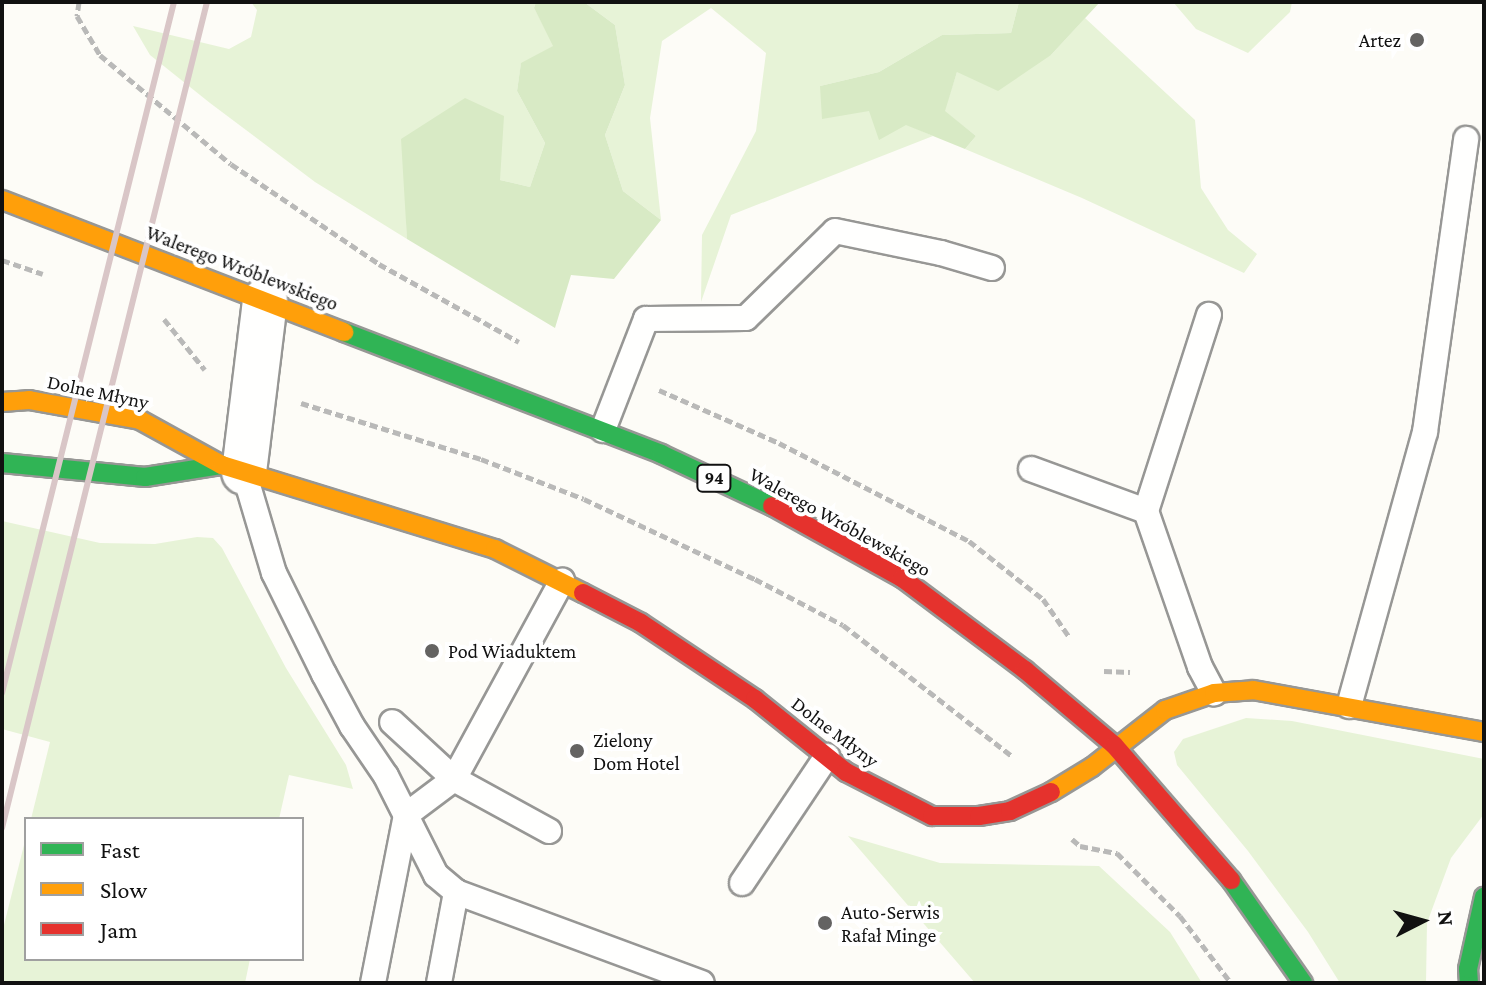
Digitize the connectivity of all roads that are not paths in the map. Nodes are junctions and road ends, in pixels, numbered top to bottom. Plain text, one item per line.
1 (1466, 139) dead end
2 (2, 200) edge
3 (992, 268) dead end
4 (265, 300) junction
5 (1209, 315) dead end
6 (2, 402) edge
7 (603, 430) junction
8 (2, 463) edge
9 (233, 469) junction
10 (1031, 469) dead end
11 (1146, 511) junction
12 (562, 581) junction
13 (1214, 693) junction
14 (1349, 706) junction
15 (392, 722) dead end
16 (1484, 732) edge
17 (1114, 745) junction
18 (827, 756) junction
19 (454, 779) junction
20 (406, 815) junction
21 (549, 831) dead end
22 (742, 883) dead end
23 (456, 892) junction
24 (1484, 897) edge
25 (373, 983) edge
26 (439, 983) edge
27 (702, 983) edge
28 (1303, 983) edge
29 (1469, 983) edge

1 - 14 lane
2 - 4 street, Walerego Wróblewskiego / 94
3 - 7 lane
4 - 7 street, Walerego Wróblewskiego / 94
4 - 9 street
5 - 11 lane
6 - 9 street, Dolne Młyny
7 - 17 street, Walerego Wróblewskiego / 94
8 - 9 street, Dolne Młyny
9 - 12 street, Dolne Młyny
9 - 20 lane
10 - 11 lane
11 - 13 lane
12 - 18 street, Dolne Młyny
12 - 19 lane
13 - 14 street, Dolne Młyny
13 - 17 street, Dolne Młyny
14 - 16 street, Dolne Młyny
15 - 19 lane
17 - 18 street, Dolne Młyny
17 - 28 street, Walerego Wróblewskiego / 94
18 - 22 lane
19 - 20 lane
19 - 21 lane
20 - 23 lane
20 - 25 lane
23 - 26 lane
23 - 27 lane
24 - 29 street

